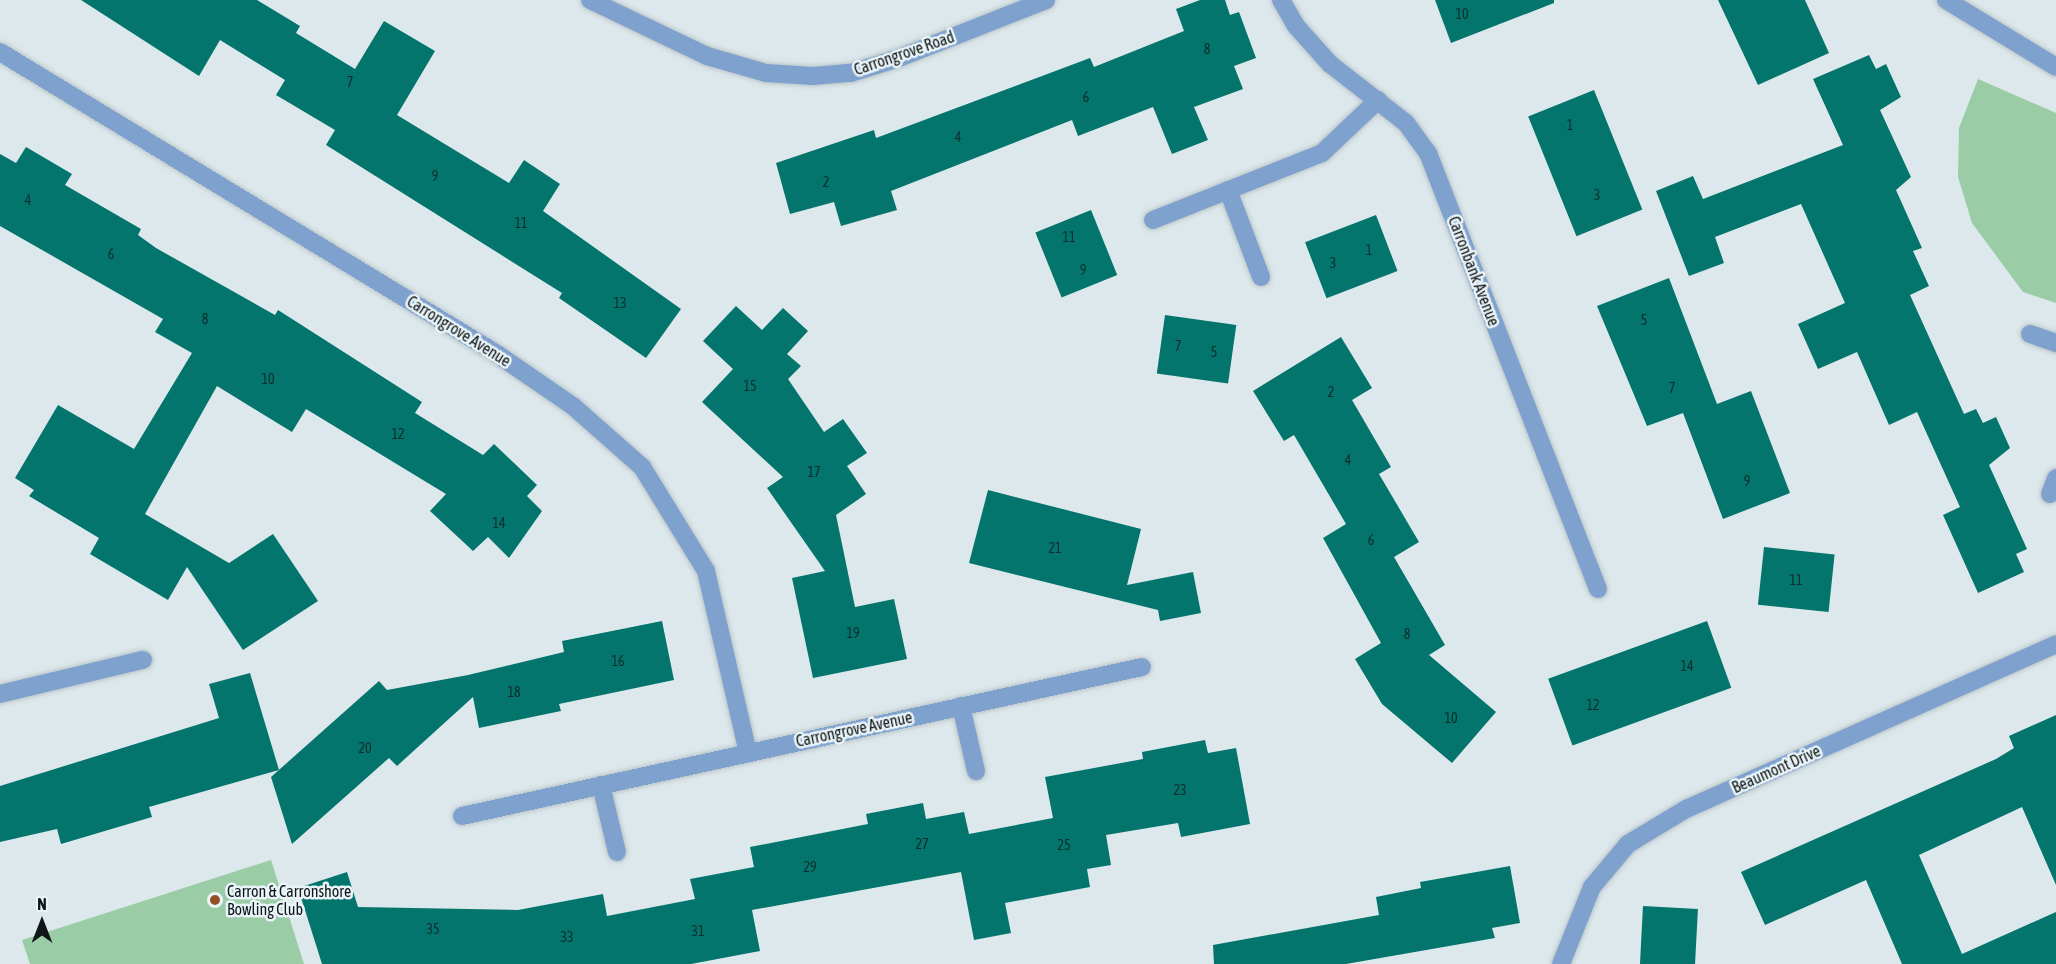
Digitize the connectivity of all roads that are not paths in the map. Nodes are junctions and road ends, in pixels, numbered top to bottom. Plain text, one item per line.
1 (590, 0) edge
2 (1046, 0) edge
3 (1281, 0) edge
4 (1946, 0) edge
5 (0, 52) edge
6 (2056, 67) edge
7 (1378, 100) junction
8 (1228, 190) junction
9 (1153, 220) dead end
10 (1261, 277) dead end
11 (2030, 334) dead end
12 (2056, 343) edge
13 (1598, 589) dead end
14 (2056, 644) edge
15 (143, 660) dead end
16 (1142, 667) dead end
17 (0, 694) edge
18 (961, 706) junction
19 (748, 753) junction
20 (976, 771) dead end
21 (601, 785) junction
22 (462, 816) dead end
23 (616, 852) dead end
24 (1561, 964) edge

1 - 2 street, Carrongrove Road
3 - 7 street, Carronbank Avenue
4 - 6 street
5 - 19 street, Carrongrove Avenue
7 - 8 street
7 - 13 street, Carronbank Avenue
8 - 9 street
8 - 10 street
11 - 12 street
14 - 24 street, Beaumont Drive
15 - 17 street
16 - 18 street, Carrongrove Avenue
18 - 19 street, Carrongrove Avenue
18 - 20 street
19 - 21 street, Carrongrove Avenue
21 - 22 street, Carrongrove Avenue
21 - 23 street

